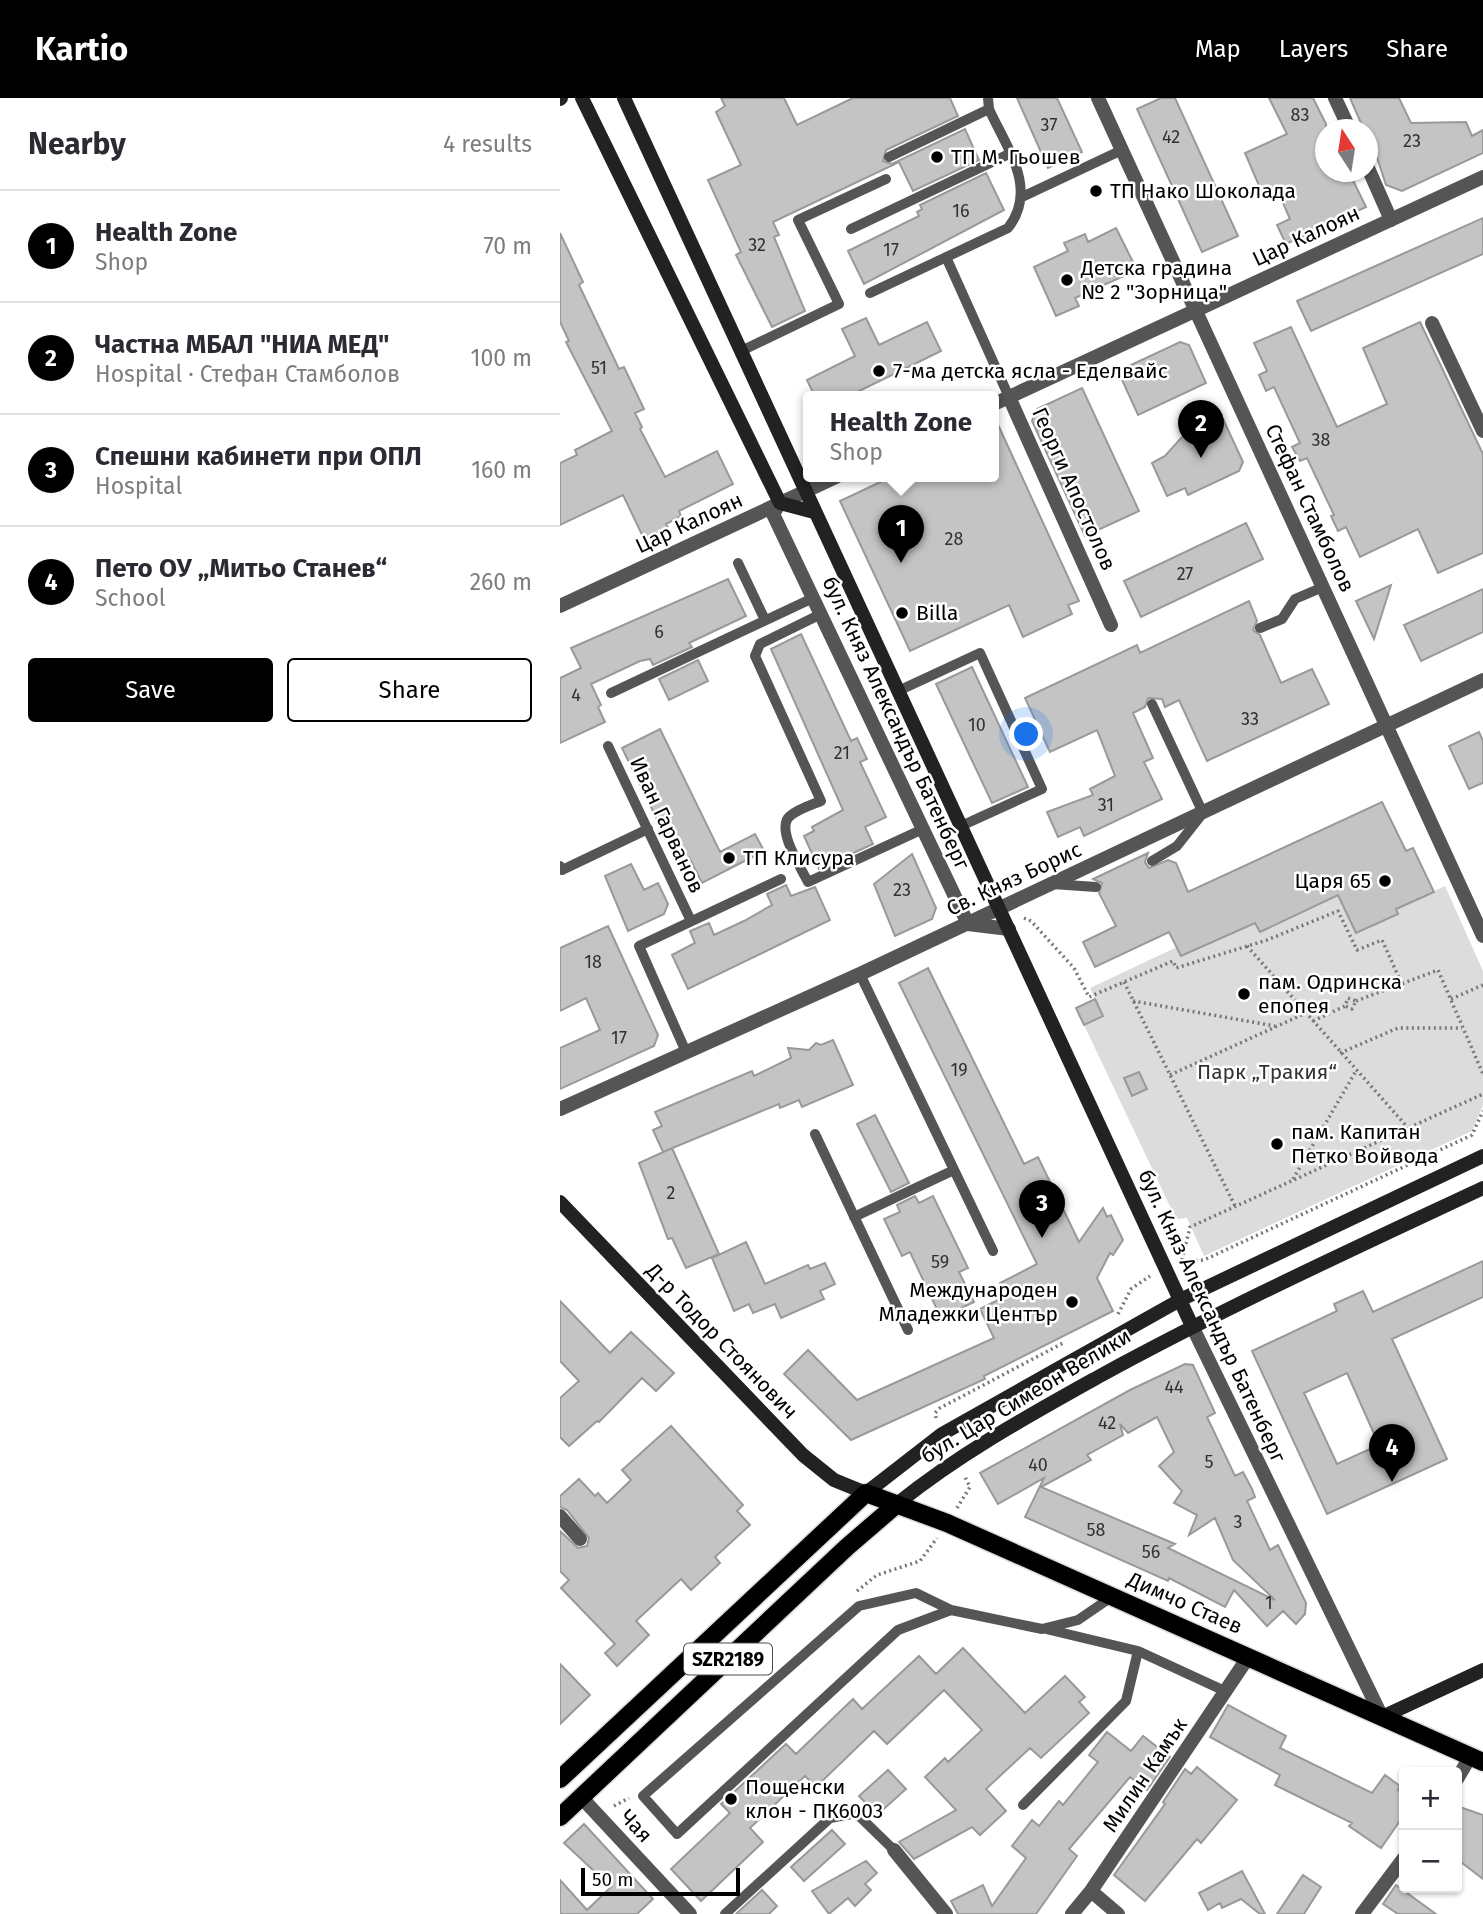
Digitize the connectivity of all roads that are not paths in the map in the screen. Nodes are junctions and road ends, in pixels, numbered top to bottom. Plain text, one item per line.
1 (582, 98) edge
2 (624, 98) edge
3 (1098, 98) edge
4 (1335, 98) edge
5 (989, 103) edge
6 (1345, 119) edge
7 (1122, 150) junction
8 (1009, 154) junction
9 (889, 157) dead end
10 (1483, 177) edge
11 (886, 179) dead end
12 (1373, 182) edge
13 (1022, 197) junction
14 (1391, 220) junction
15 (851, 229) dead end
16 (946, 257) junction
17 (870, 293) dead end
18 (1195, 310) junction
19 (1432, 323) dead end
20 (741, 351) junction
21 (1009, 397) junction
22 (999, 402) edge
23 (1483, 431) edge
24 (825, 482) edge
25 (806, 491) junction
26 (780, 503) junction
27 (814, 512) junction
28 (738, 563) dead end
29 (1323, 587) junction
30 (813, 598) junction
31 (560, 606) edge
32 (821, 614) junction
33 (765, 620) junction
34 (1111, 625) dead end
35 (1261, 628) dead end
36 (1483, 680) edge
37 (898, 691) junction
38 (611, 693) dead end
39 (1152, 704) dead end
40 (1386, 725) junction
41 (608, 746) dead end
42 (1203, 813) junction
43 (961, 827) junction
44 (648, 829) junction
45 (923, 829) junction
46 (1152, 861) dead end
47 (560, 866) edge
48 (781, 879) dead end
49 (1052, 884) junction
50 (1096, 887) dead end
51 (1000, 909) junction
52 (691, 921) junction
53 (968, 923) junction
54 (1010, 929) junction
55 (1483, 936) edge
56 (860, 974) junction
57 (686, 1052) junction
58 (560, 1109) edge
59 (815, 1133) dead end
60 (1483, 1156) edge
61 (954, 1170) junction
62 (1483, 1188) edge
63 (560, 1202) edge
64 (854, 1217) junction
65 (993, 1251) dead end
66 (1180, 1300) junction
67 (1192, 1326) junction
68 (908, 1330) dead end
69 (866, 1493) junction
70 (897, 1504) junction
71 (560, 1516) edge
72 (580, 1538) dead end
73 (1113, 1596) junction
74 (951, 1610) junction
75 (1042, 1629) junction
76 (1138, 1651) junction
77 (1249, 1656) junction
78 (1483, 1670) edge
79 (1227, 1692) junction
80 (1382, 1717) junction
81 (1477, 1759) edge
82 (1462, 1774) edge
83 (560, 1779) edge
84 (581, 1797) junction
85 (1023, 1805) dead end
86 (560, 1817) edge
87 (894, 1850) joint
88 (1399, 1865) edge
89 (1091, 1891) junction
90 (690, 1914) edge
91 (725, 1914) edge
92 (946, 1914) edge
93 (1072, 1914) edge
94 (1118, 1914) edge
95 (1362, 1914) edge

1 - 26 street, бул. Княз Александър Батенберг
2 - 20 street, бул. Княз Александър Батенберг
3 - 7 street, Стефан Стамболов
4 - 6 street
5 - 8 lane
5 - 9 lane
7 - 13 lane
7 - 18 street, Стефан Стамболов
8 - 13 lane
8 - 15 lane
10 - 14 street, Цар Калоян
11 - 20 lane
12 - 14 street
13 - 16 lane
14 - 18 street, Цар Калоян
16 - 17 lane
16 - 21 lane, Георги Апостолов
18 - 21 street, Цар Калоян
18 - 29 street, Стефан Стамболов
19 - 23 street
20 - 25 street, бул. Княз Александър Батенберг
21 - 22 street, Цар Калоян
21 - 34 street, Георги Апостолов
24 - 25 street, Цар Калоян
25 - 26 street, Цар Калоян
25 - 27 street, бул. Княз Александър Батенберг
26 - 27 street
26 - 30 street, бул. Княз Александър Батенберг
26 - 31 street, Цар Калоян
27 - 37 street, бул. Княз Александър Батенберг
28 - 33 lane
29 - 35 lane
29 - 40 street, Стефан Стамболов
30 - 32 street, бул. Княз Александър Батенберг
30 - 33 lane
32 - 45 street, бул. Княз Александър Батенберг
32 - 45 lane
33 - 38 lane
36 - 40 street, Св. Княз Борис
37 - 43 street, бул. Княз Александър Батенберг
37 - 43 lane
39 - 42 lane
40 - 42 street, Св. Княз Борис
40 - 55 street, Стефан Стамболов
41 - 44 lane, Иван Гарванов
42 - 46 lane
42 - 49 street, Св. Княз Борис
43 - 51 street, бул. Княз Александър Батенберг
44 - 47 lane
44 - 52 lane, Иван Гарванов
45 - 53 street, бул. Княз Александър Батенберг
48 - 52 lane
49 - 50 lane
49 - 51 street, Св. Княз Борис
51 - 53 street, Св. Княз Борис
51 - 54 street, бул. Княз Александър Батенберг
52 - 57 lane
53 - 54 street
53 - 56 street, Св. Княз Борис
54 - 66 street, бул. Княз Александър Батенберг
56 - 57 street, Св. Княз Борис
56 - 61 lane
57 - 58 street, Св. Княз Борис
59 - 64 lane
60 - 66 street, бул. Цар Симеон Велики
61 - 64 lane
61 - 65 lane
62 - 67 street, бул. Цар Симеон Велики
63 - 69 street, Д-р Тодор Стоянович
64 - 68 lane
66 - 67 street, бул. Княз Александър Батенберг
66 - 69 street, бул. Цар Симеон Велики / SZR2189
67 - 70 street, бул. Цар Симеон Велики / SZR2189
67 - 80 street, бул. Княз Александър Батенберг
69 - 70 main road, Димчо Стаев
69 - 83 main road, бул. Цар Симеон Велики / SZR2189
70 - 73 main road, Димчо Стаев
70 - 84 main road, бул. Цар Симеон Велики / SZR2189
71 - 72 street
73 - 75 lane
73 - 77 main road, Димчо Стаев
74 - 74 lane
74 - 75 lane
75 - 76 lane
76 - 79 lane
76 - 85 lane
77 - 79 street, Милин Камък
77 - 80 main road, Димчо Стаев
78 - 80 street
79 - 89 street, Милин Камък
80 - 81 main road, Димчо Стаев
81 - 82 street
84 - 86 main road, бул. Цар Симеон Велики / SZR2189
84 - 90 street, Чая
87 - 91 lane
87 - 92 street
88 - 95 street
89 - 93 street, Милин Камък
89 - 94 street

